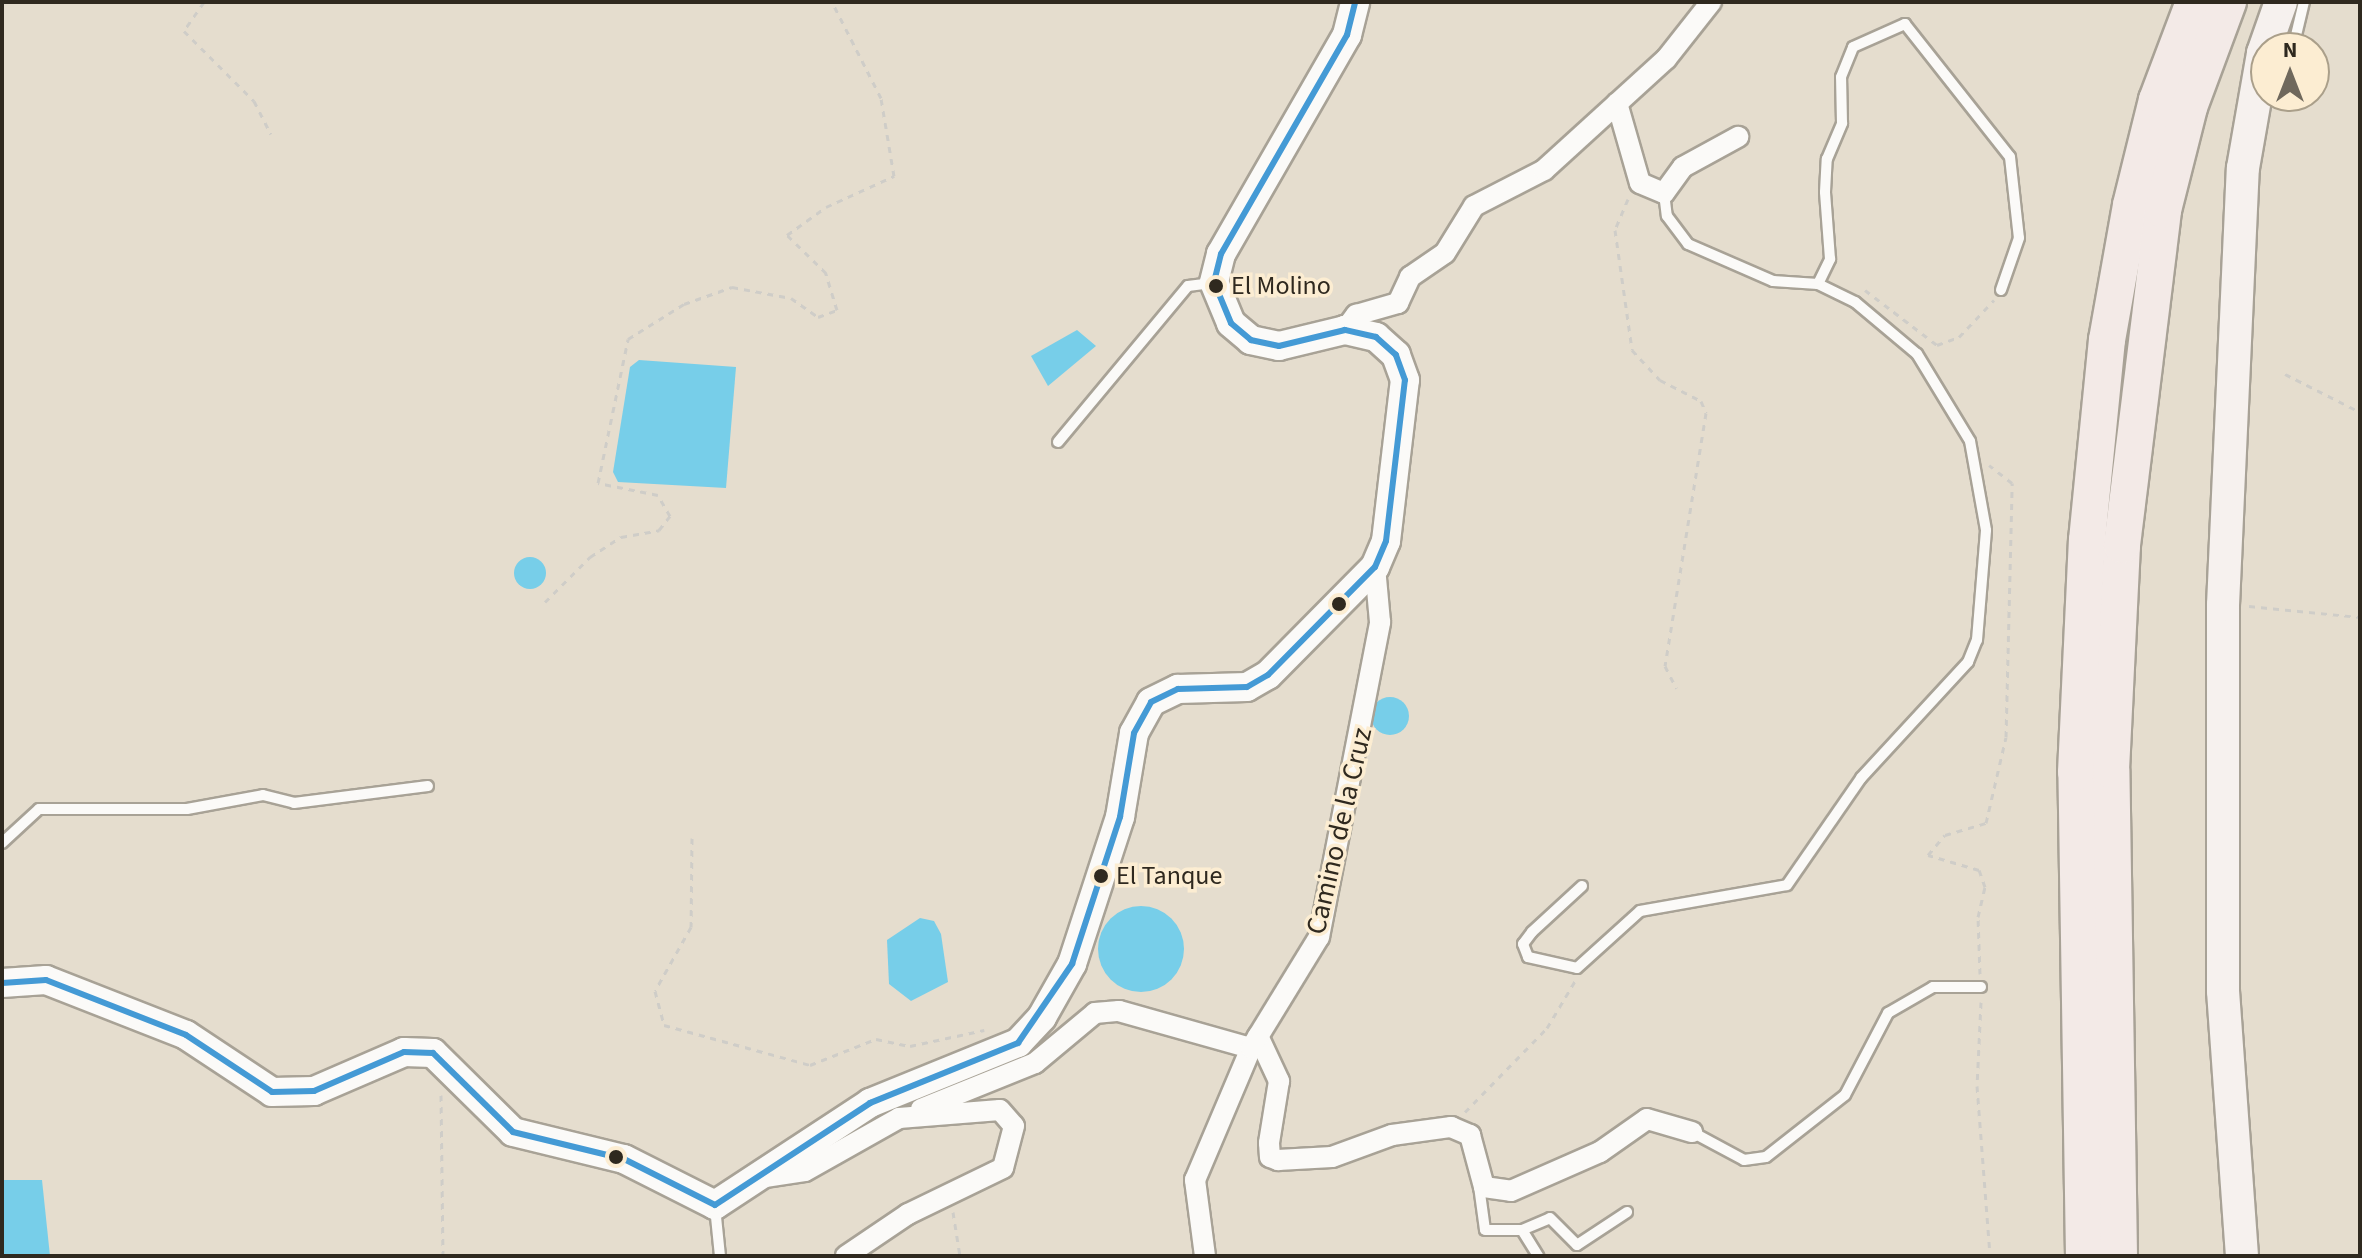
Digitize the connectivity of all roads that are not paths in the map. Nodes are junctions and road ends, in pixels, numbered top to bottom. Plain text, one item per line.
1 (1355, 2) edge
2 (1711, 2) edge
3 (2194, 2) edge
4 (2228, 2) edge
5 (2281, 2) edge
6 (2304, 2) edge
7 (2297, 32) edge
8 (1617, 103) junction
9 (1738, 137) dead end
10 (1664, 193) junction
11 (1214, 282) junction
12 (1818, 284) junction
13 (2001, 290) road end
14 (1345, 330) junction
15 (1058, 442) dead end
16 (1375, 567) junction
17 (428, 786) dead end
18 (2, 843) edge
19 (1582, 886) dead end
20 (2, 983) edge
21 (1981, 987) road end
22 (1254, 1042) junction
23 (899, 1118) junction
24 (1692, 1132) joint
25 (1477, 1176) junction
26 (764, 1177) junction
27 (715, 1205) junction
28 (1627, 1212) dead end
29 (1522, 1230) junction
30 (720, 1256) edge
31 (846, 1256) edge
32 (1205, 1256) edge
33 (1538, 1256) edge
34 (2084, 1256) edge
35 (2119, 1256) edge
36 (2242, 1256) edge

1 - 11 street
2 - 8 street
3 - 34 highway
4 - 35 highway
5 - 36 main road
6 - 7 lane
8 - 10 street
8 - 14 street
9 - 10 street
10 - 12 lane
11 - 14 street
11 - 15 lane
12 - 13 lane
12 - 19 lane
14 - 16 street, Camino de la Cruz
16 - 22 street, Camino de la Cruz
16 - 26 street
17 - 18 lane
20 - 27 street
21 - 24 lane
22 - 23 street
22 - 25 street
22 - 32 street, Camino de la Cruz
23 - 26 street
23 - 31 street
24 - 25 street
25 - 29 lane
26 - 27 street
27 - 30 lane
28 - 29 lane
29 - 33 lane

